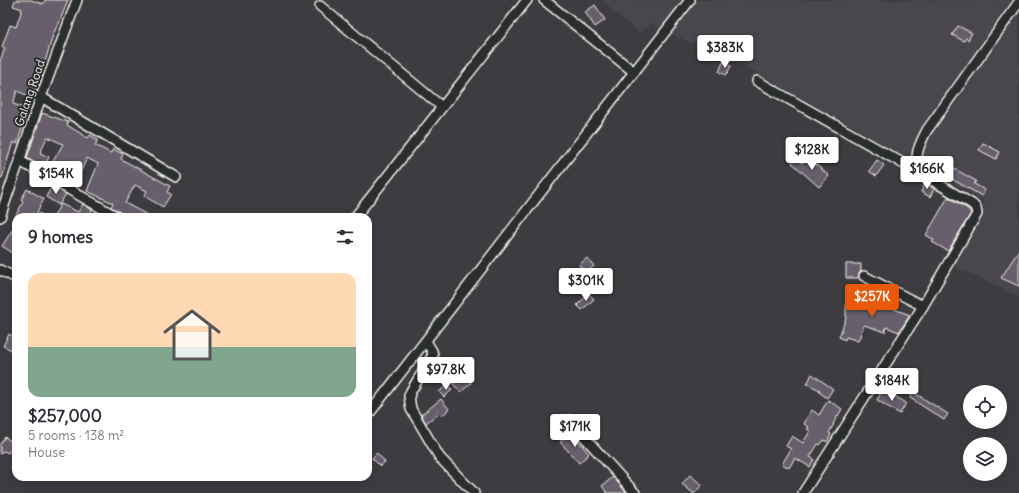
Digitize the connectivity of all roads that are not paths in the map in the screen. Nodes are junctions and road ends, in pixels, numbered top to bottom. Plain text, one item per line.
1 (77, 0) edge
2 (527, 0) edge
3 (544, 0) edge
4 (690, 0) edge
5 (1019, 2) edge
6 (320, 6) dead end
7 (634, 72) junction
8 (757, 81) dead end
9 (41, 97) junction
10 (442, 107) junction
11 (20, 160) junction
12 (920, 174) junction
13 (176, 177) dead end
14 (110, 213) edge
15 (358, 213) edge
16 (0, 217) edge
17 (0, 270) edge
18 (12, 276) edge
19 (864, 276) dead end
20 (923, 306) junction
21 (426, 341) junction
22 (372, 410) edge
23 (569, 420) dead end
24 (474, 493) edge
25 (635, 493) edge
26 (803, 493) edge

1 - 9 street, Galang Road
2 - 10 street
3 - 7 street
4 - 7 street
5 - 12 street
6 - 10 street
7 - 21 street
8 - 12 street
9 - 11 street, Galang Road
9 - 13 street
10 - 15 street
11 - 14 street
11 - 16 street, Galang Road
12 - 20 street
17 - 18 street
19 - 20 street
20 - 26 street
21 - 22 street
21 - 24 street
23 - 25 street

